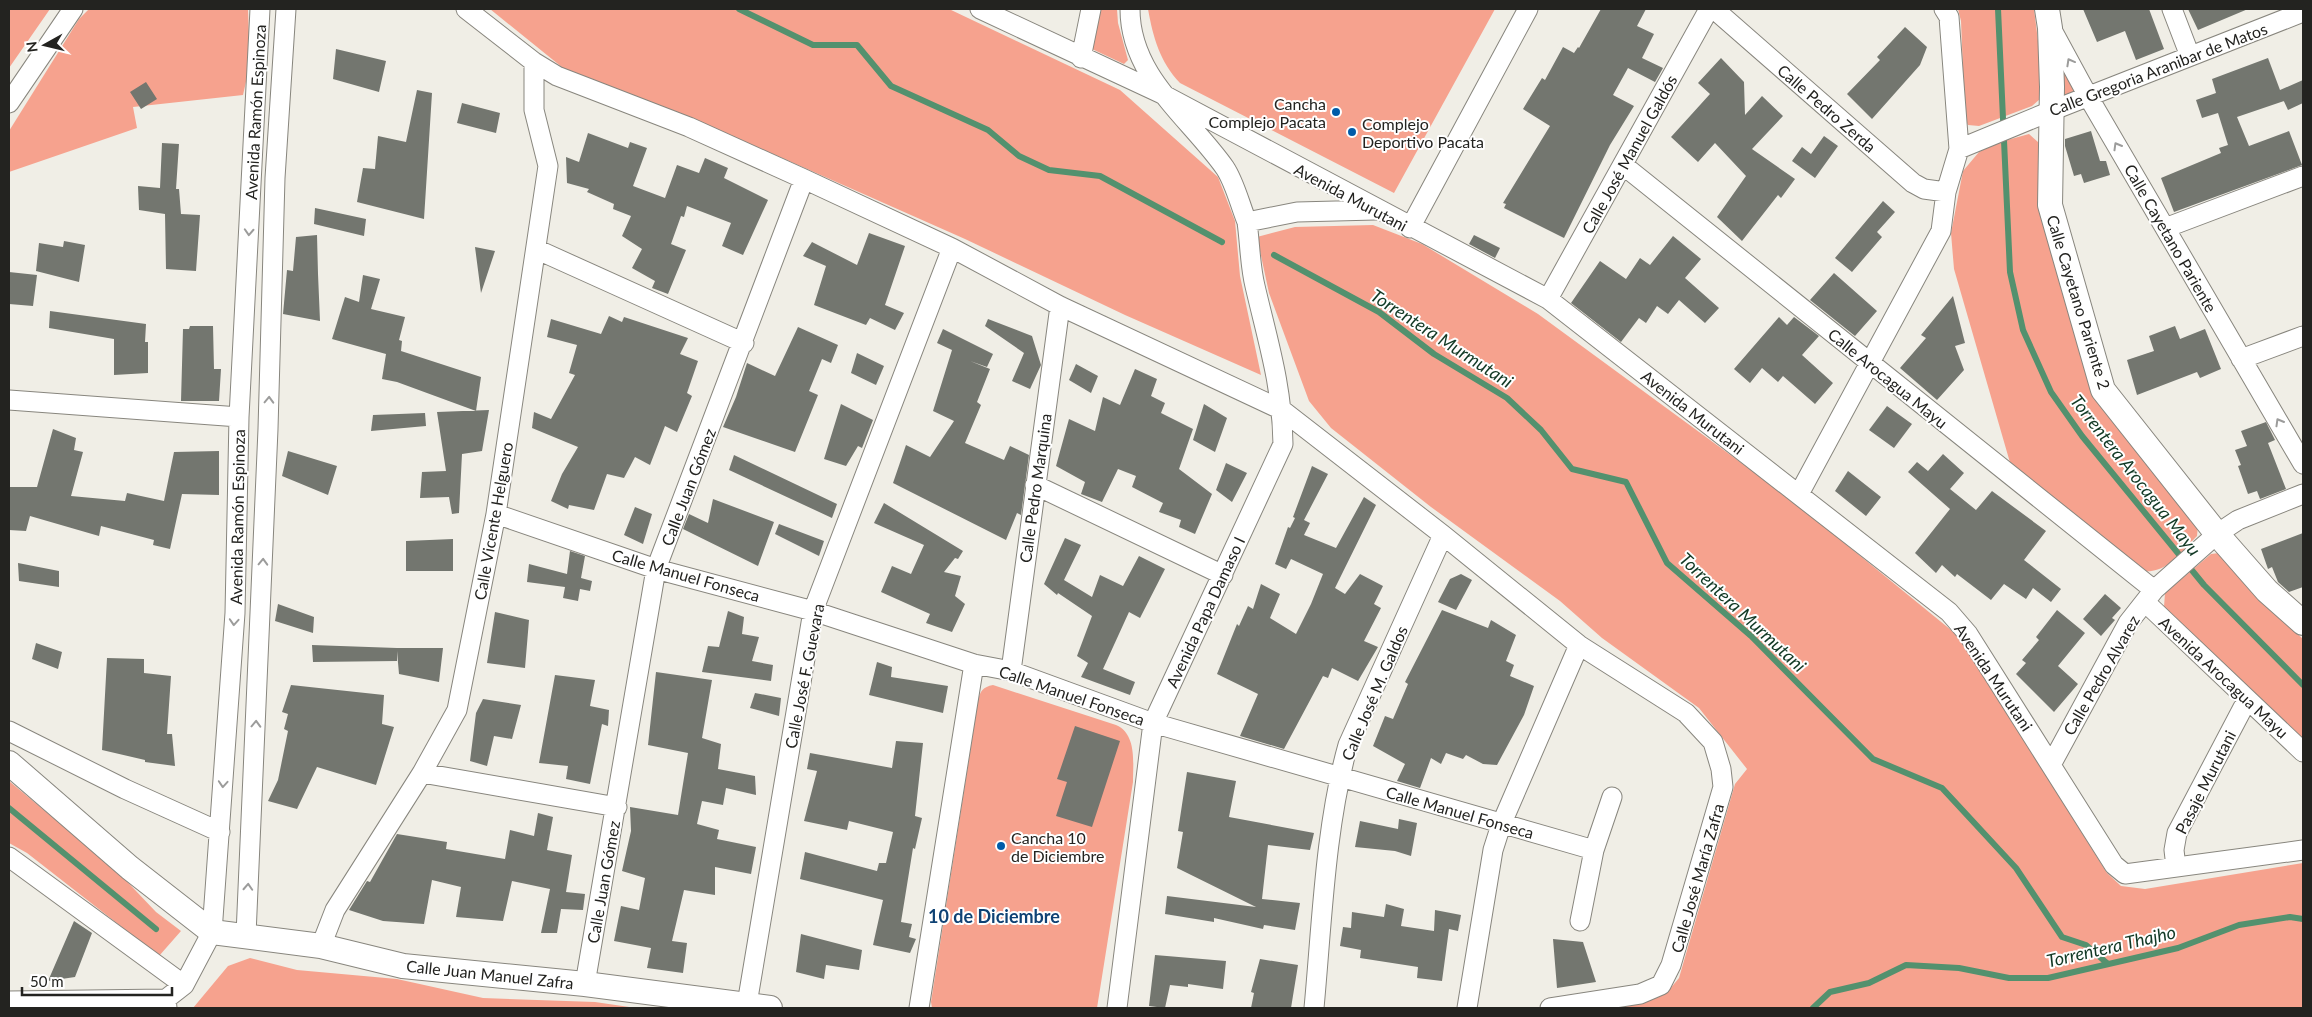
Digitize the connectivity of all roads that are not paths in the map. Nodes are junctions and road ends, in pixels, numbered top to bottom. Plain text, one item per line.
1 (73, 9) edge
2 (260, 9) edge
3 (286, 9) edge
4 (466, 9) edge
5 (980, 9) edge
6 (1091, 9) edge
7 (1130, 9) edge
8 (1528, 9) edge
9 (1709, 9) edge
10 (1714, 9) edge
11 (1944, 9) edge
12 (2172, 9) edge
13 (2303, 12) edge
14 (2049, 18) edge
15 (2190, 56) junction
16 (1081, 58) junction
17 (534, 62) junction
18 (1162, 94) junction
19 (2089, 98) junction
20 (9, 103) edge
21 (2051, 111) junction
22 (1959, 149) junction
23 (1623, 165) junction
24 (2303, 176) edge
25 (804, 179) junction
26 (1946, 192) junction
27 (1376, 210) junction
28 (1247, 222) junction
29 (1410, 228) junction
30 (2165, 228) junction
31 (952, 248) junction
32 (538, 250) junction
33 (1548, 299) junction
34 (1060, 306) junction
35 (2303, 336) edge
36 (744, 343) junction
37 (2242, 358) junction
38 (1869, 363) junction
39 (9, 400) edge
40 (1282, 410) junction
41 (239, 417) junction
42 (2303, 464) edge
43 (1035, 485) junction
44 (1799, 494) junction
45 (2303, 494) edge
46 (496, 514) junction
47 (2216, 534) junction
48 (1443, 535) junction
49 (656, 569) junction
50 (1223, 575) junction
51 (2149, 596) junction
52 (813, 611) junction
53 (2303, 623) edge
54 (1579, 645) junction
55 (974, 664) junction
56 (1011, 671) junction
57 (2247, 700) junction
58 (1154, 723) junction
59 (9, 731) edge
60 (2303, 752) edge
61 (9, 763) edge
62 (2052, 763) junction
63 (422, 773) junction
64 (1340, 776) junction
65 (1612, 797) dead end
66 (617, 806) junction
67 (1501, 824) junction
68 (220, 832) junction
69 (1594, 850) junction
70 (2303, 850) edge
71 (9, 858) edge
72 (2176, 867) junction
73 (1580, 921) dead end
74 (212, 932) junction
75 (246, 935) junction
76 (321, 946) junction
77 (585, 984) junction
78 (184, 985) junction
79 (9, 1001) edge
80 (166, 1004) edge
81 (747, 1004) junction
82 (770, 1008) edge
83 (919, 1008) edge
84 (1117, 1008) edge
85 (1314, 1008) edge
86 (1467, 1008) edge
87 (1550, 1008) edge

1 - 20 street
2 -> 41 street, Avenida Ramón Espinoza
75 -> 3 street, Avenida Ramón Espinoza
4 - 17 street, Calle José María Zafra
5 - 16 street, Avenida Murutani
6 - 16 street
7 - 18 street
8 - 29 street
9 - 23 street, Calle José Manuel Galdós
10 - 26 street, Calle Pedro Zerda
11 - 22 street
12 - 15 street
13 - 15 street, Calle Gregoria Aranibar de Matos
19 -> 14 street, Calle Cayetano Pariente
14 - 21 street, Calle Cayetano Pariente 2
15 - 19 street, Calle Gregoria Aranibar de Matos
16 - 18 street, Avenida Murutani
17 - 25 street, Calle José María Zafra
17 - 32 street, Calle Vicente Helguero
18 - 27 street, Avenida Murutani
18 - 28 street, Avenida Papa Damaso I
19 - 21 street, Calle Gregoria Aranibar de Matos
30 -> 19 street, Calle Cayetano Pariente
21 - 22 street, Calle Gregoria Aranibar de Matos
21 - 47 street, Calle Cayetano Pariente 2
22 - 26 street
23 - 33 street, Calle José Manuel Galdós
23 - 38 street, Calle Arocagua Mayu
24 - 30 street
25 - 31 street, Calle José María Zafra
25 - 36 street, Calle Juan Gómez
26 - 38 street
27 - 28 street
27 - 29 street, Avenida Murutani
28 - 40 street, Avenida Papa Damaso I
29 - 33 street, Avenida Murutani
30 - 37 street, Calle Cayetano Pariente
31 - 34 street, Calle José María Zafra
31 - 52 street, Calle José F. Guevara
32 - 36 street
32 - 46 street, Calle Vicente Helguero
33 - 44 street, Avenida Murutani
34 - 40 street, Calle José María Zafra
34 - 43 street, Calle Pedro Marquina
35 - 37 street
36 - 49 street, Calle Juan Gómez
42 -> 37 street, Calle Cayetano Pariente
38 - 44 street
38 - 51 street, Calle Arocagua Mayu
39 - 41 street
40 - 48 street, Calle José María Zafra
40 - 50 street, Avenida Papa Damaso I
41 -> 68 street, Avenida Ramón Espinoza
43 - 50 street
43 - 56 street, Calle Pedro Marquina
44 - 62 street, Avenida Murutani
45 - 47 street, Calle Pedro Alvarez
46 - 49 street, Calle Manuel Fonseca
46 - 63 street, Calle Vicente Helguero
47 - 51 street, Calle Pedro Alvarez
47 - 53 street, Calle Cayetano Pariente 2
48 - 54 street, Calle José María Zafra
48 - 64 street, Calle José M. Galdos
49 - 52 street, Calle Manuel Fonseca
49 - 66 street, Calle Juan Gómez
50 - 58 street, Avenida Papa Damaso I
51 - 57 street, Avenida Arocagua Mayu
51 - 62 street, Calle Pedro Alvarez
52 - 55 street, Calle Manuel Fonseca
52 - 81 street, Calle José F. Guevara
54 - 67 street
54 - 87 street, Calle José María Zafra
55 - 56 street, Calle Manuel Fonseca
55 - 83 street
56 - 58 street, Calle Manuel Fonseca
57 - 60 street, Avenida Arocagua Mayu
57 - 72 street, Pasaje Murutani
58 - 64 street, Calle Manuel Fonseca
58 - 84 street, Avenida Papa Damaso I
59 - 68 street
61 - 74 street
62 - 72 street, Avenida Murutani
63 - 66 street
63 - 76 street, Calle Vicente Helguero
64 - 67 street, Calle Manuel Fonseca
64 - 85 street, Calle José M. Galdos
65 - 69 street
66 - 77 street, Calle Juan Gómez
67 - 69 street, Calle Manuel Fonseca
67 - 86 street
68 - 74 street, Avenida Ramón Espinoza
69 - 73 street
70 - 72 street, Avenida Murutani
71 - 78 street
74 - 75 street, Calle Juan Manuel Zafra
74 - 78 street, Avenida Ramón Espinoza
75 - 76 street, Calle Juan Manuel Zafra
76 - 77 street, Calle Juan Manuel Zafra
77 - 81 street, Calle Juan Manuel Zafra
78 - 80 street, Avenida Ramón Espinoza
79 - 80 street
81 - 82 street, Calle Juan Manuel Zafra

